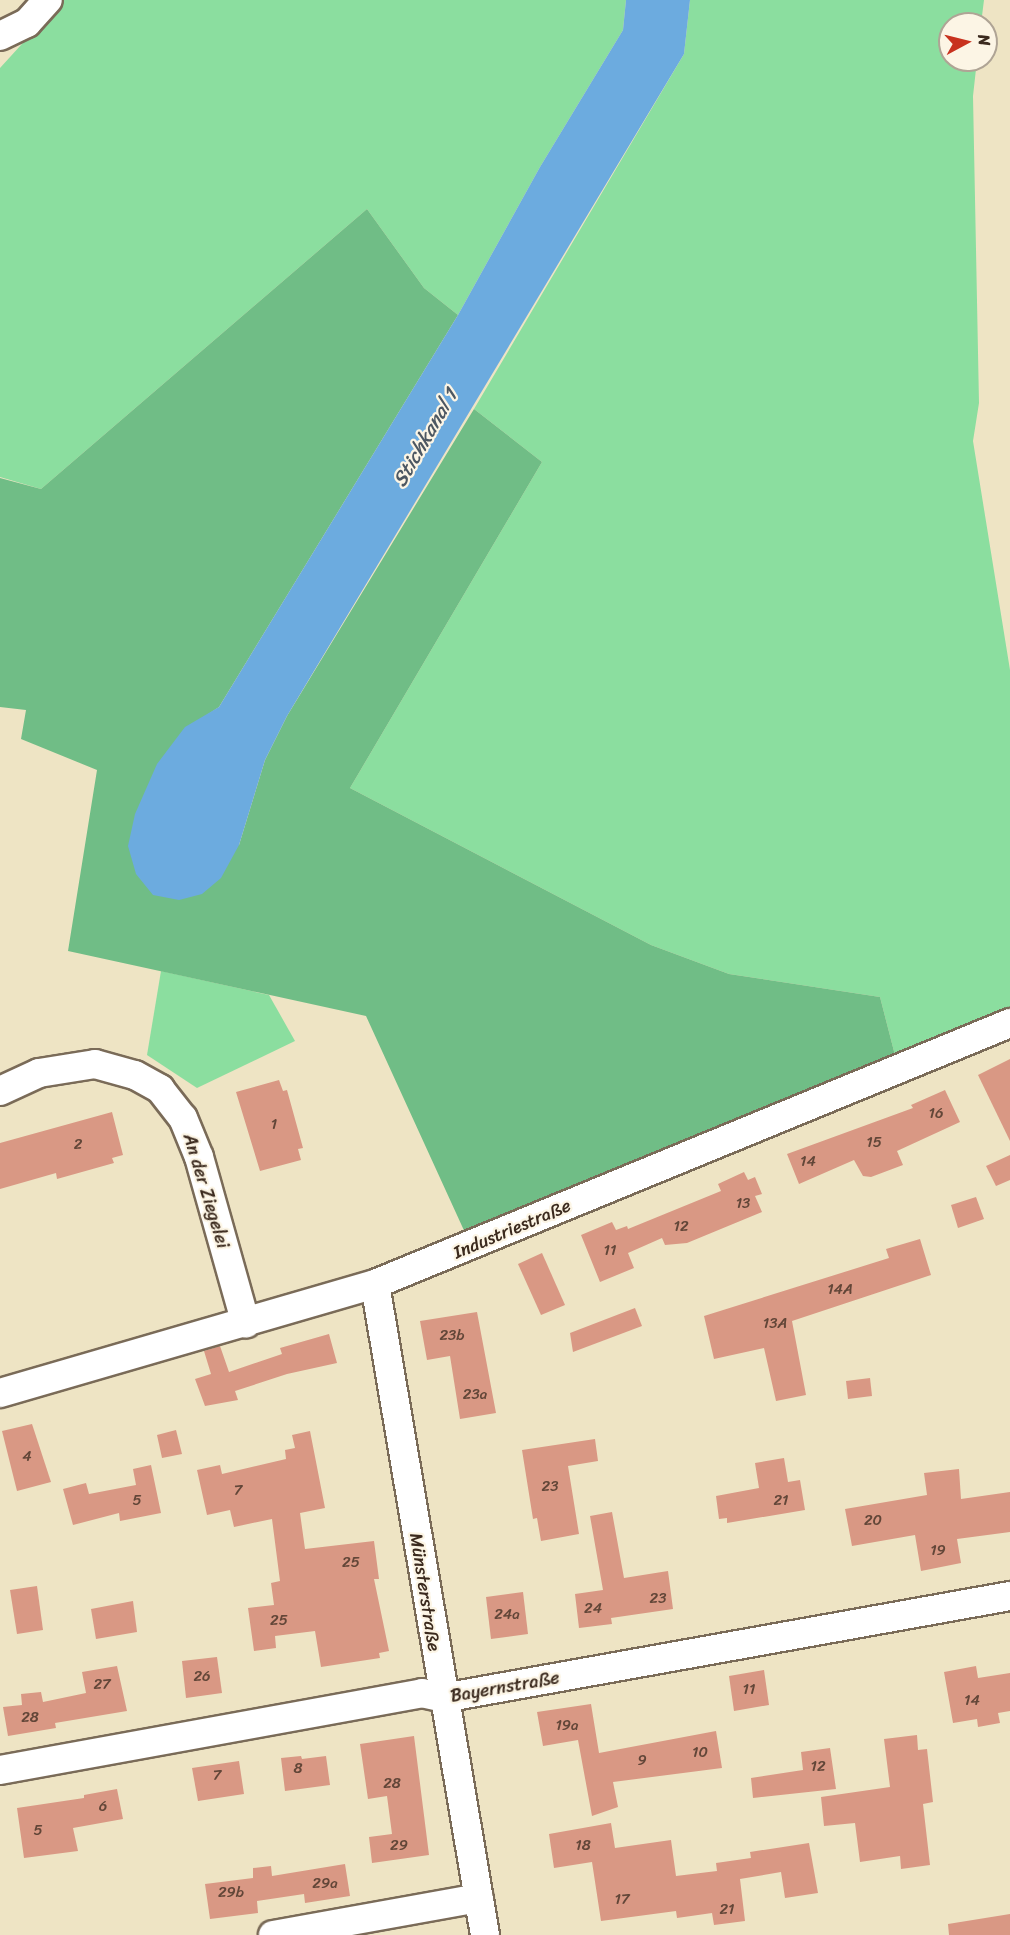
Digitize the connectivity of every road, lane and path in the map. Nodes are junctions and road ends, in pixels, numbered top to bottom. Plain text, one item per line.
1 (48, 0) edge
2 (0, 36) edge
3 (1010, 1023) edge
4 (0, 1091) edge
5 (375, 1284) junction
6 (246, 1324) junction
7 (0, 1393) edge
8 (1010, 1596) edge
9 (443, 1698) junction
10 (0, 1770) edge
11 (479, 1898) junction
12 (273, 1935) edge
13 (484, 1935) edge

1 - 2 street
3 - 5 street, Industriestraße
4 - 6 street, An der Ziegelei
5 - 6 street, Industriestraße
5 - 9 street, Münsterstraße
6 - 7 street, Industriestraße
8 - 9 street, Bayernstraße
9 - 10 street, Bayernstraße
9 - 11 street, Münsterstraße
11 - 12 street
11 - 13 street, Münsterstraße

